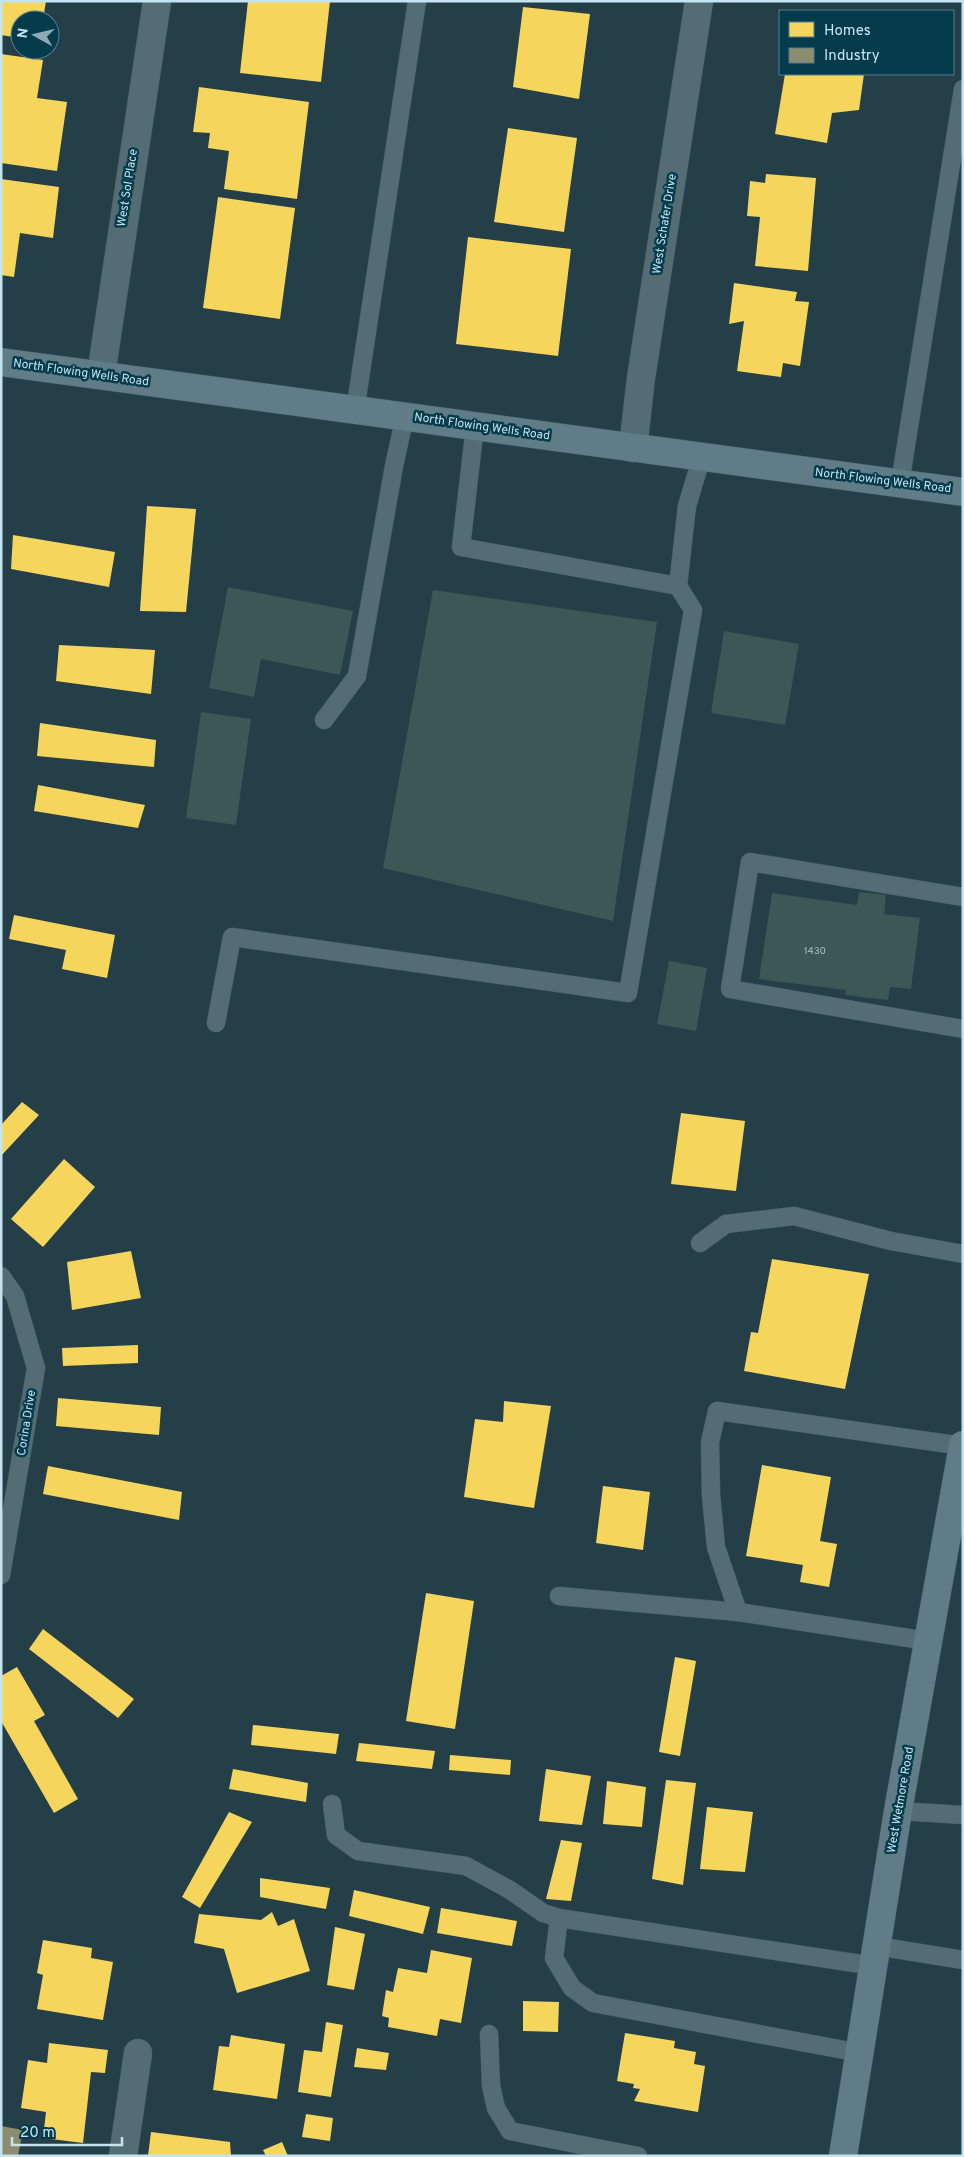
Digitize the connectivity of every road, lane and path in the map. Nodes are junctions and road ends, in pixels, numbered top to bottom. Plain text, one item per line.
1 (157, 1) edge
2 (417, 1) edge
3 (699, 1) edge
4 (963, 89) edge
5 (1, 362) edge
6 (101, 375) junction
7 (355, 411) junction
8 (405, 416) junction
9 (475, 426) junction
10 (633, 448) junction
11 (702, 456) junction
12 (900, 483) junction
13 (963, 492) edge
14 (678, 586) junction
15 (324, 720) dead end
16 (963, 897) edge
17 (216, 1023) dead end
18 (963, 1029) edge
19 (700, 1243) dead end
20 (963, 1254) edge
21 (1, 1276) edge
22 (963, 1446) edge
23 (1, 1575) edge
24 (559, 1596) dead end
25 (738, 1612) junction
26 (928, 1641) junction
27 (332, 1804) dead end
28 (898, 1811) junction
29 (963, 1815) edge
30 (559, 1918) junction
31 (876, 1956) junction
32 (963, 1960) edge
33 (490, 2034) dead end
34 (138, 2053) dead end
35 (860, 2053) junction
36 (123, 2156) edge
37 (638, 2156) edge
38 (843, 2156) edge

1 - 6 street, West Sol Place
2 - 7 lane
3 - 10 street, West Schafer Drive
4 - 12 lane
5 - 6 main road, North Flowing Wells Road
6 - 7 main road, North Flowing Wells Road
7 - 8 main road, North Flowing Wells Road
8 - 9 main road, North Flowing Wells Road
8 - 15 lane
9 - 10 main road, North Flowing Wells Road
9 - 14 lane
10 - 11 main road, North Flowing Wells Road
11 - 12 main road, North Flowing Wells Road
11 - 14 lane
12 - 13 main road, North Flowing Wells Road
14 - 17 lane
16 - 18 lane
19 - 20 lane
21 - 23 lane, Corina Drive
22 - 25 lane
22 - 26 main road, West Wetmore Road
24 - 25 lane
25 - 26 lane
26 - 28 main road, West Wetmore Road
27 - 30 lane
28 - 29 lane
28 - 31 main road, West Wetmore Road
30 - 31 lane
30 - 35 lane
31 - 32 lane
31 - 35 main road, West Wetmore Road
33 - 37 lane
34 - 36 street
35 - 38 main road, West Wetmore Road

